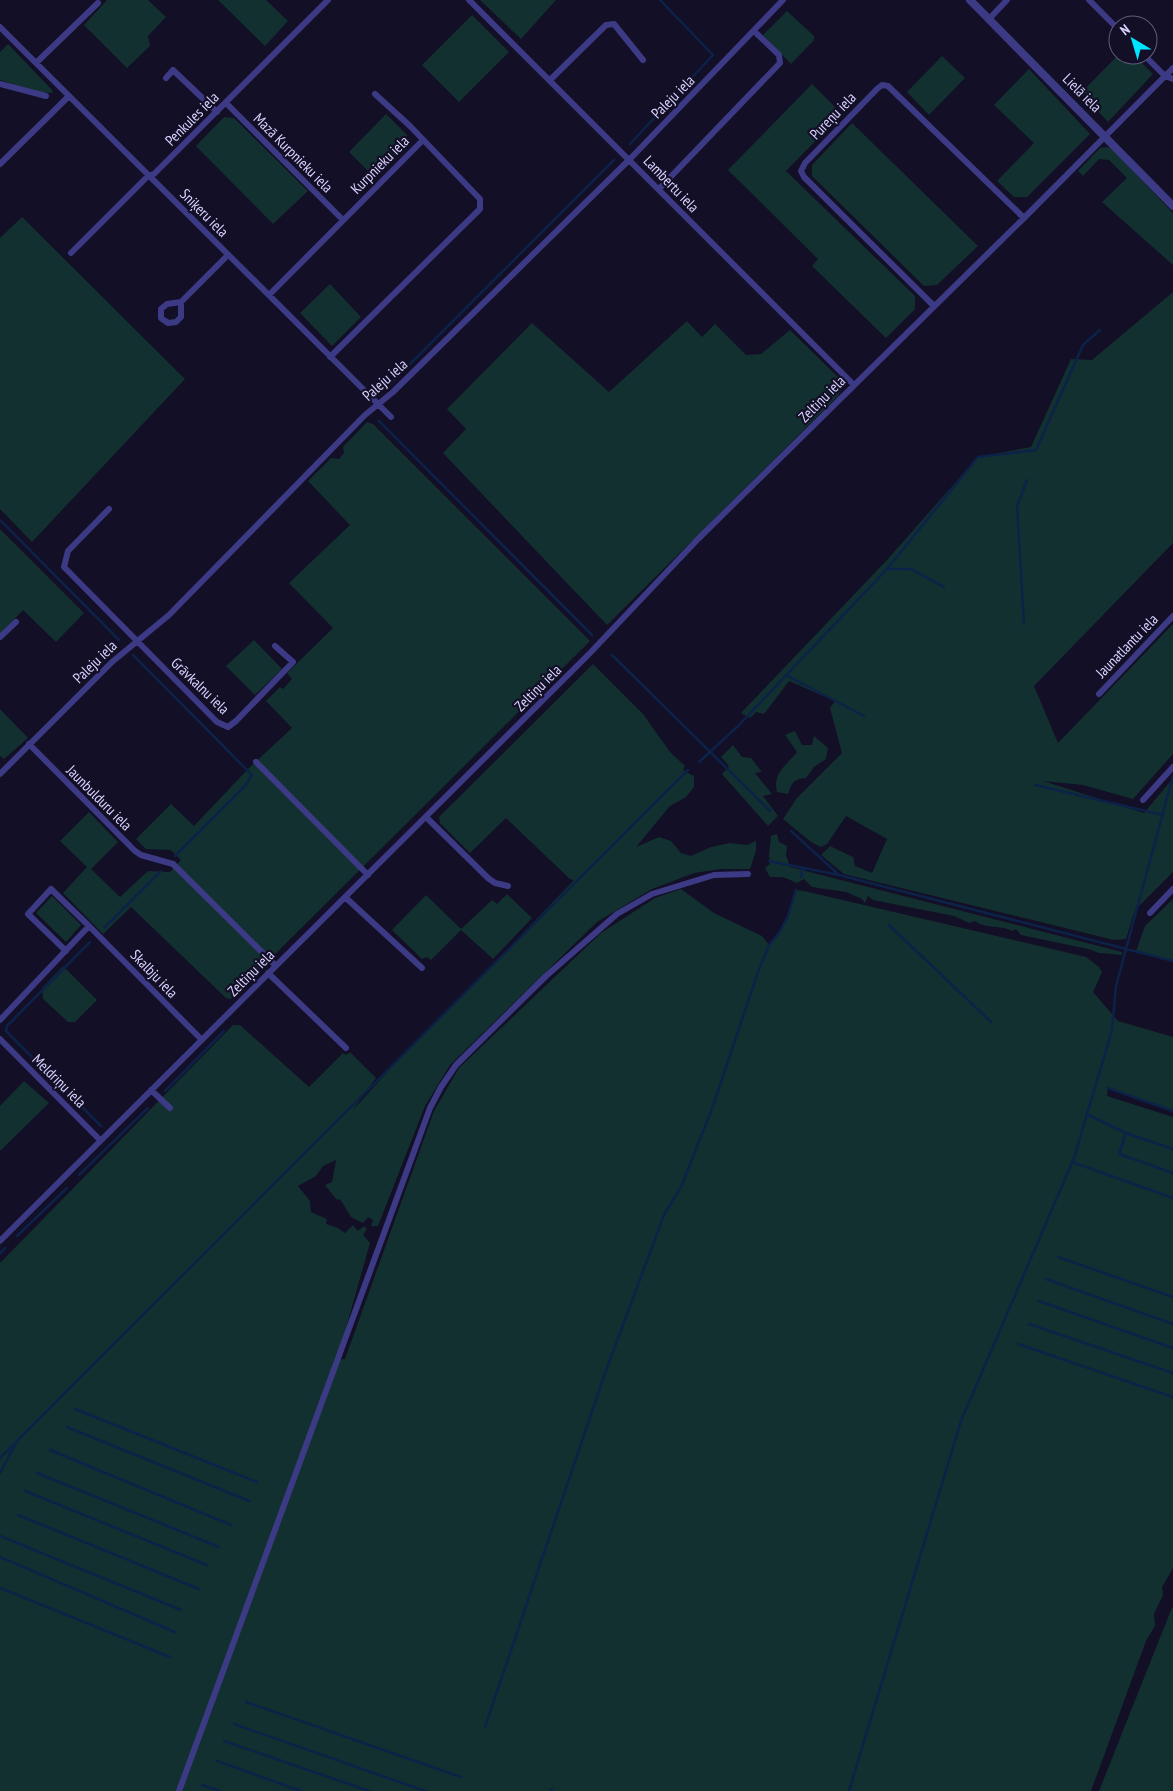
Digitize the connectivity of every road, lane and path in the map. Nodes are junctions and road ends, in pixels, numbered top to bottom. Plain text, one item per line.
1 (328, 0) edge
2 (469, 0) edge
3 (783, 0) edge
4 (970, 0) edge
5 (1008, 0) edge
6 (1089, 0) edge
7 (98, 3) dead end
8 (989, 19) junction
9 (1108, 19) edge
10 (0, 27) edge
11 (754, 31) junction
12 (643, 60) dead end
13 (36, 63) junction
14 (1154, 65) edge
15 (1173, 68) edge
16 (1165, 76) junction
17 (166, 78) dead end
18 (1173, 79) edge
19 (550, 80) junction
20 (0, 84) edge
21 (375, 94) dead end
22 (46, 96) dead end
23 (69, 96) junction
24 (226, 103) junction
25 (217, 112) junction
26 (1106, 136) junction
27 (422, 141) junction
28 (630, 159) junction
29 (0, 164) edge
30 (148, 176) junction
31 (659, 189) junction
32 (1173, 206) edge
33 (1024, 218) junction
34 (343, 220) junction
35 (71, 253) dead end
36 (228, 254) junction
37 (269, 295) junction
38 (181, 302) dead end
39 (934, 306) junction
40 (330, 357) junction
41 (854, 385) junction
42 (378, 404) junction
43 (391, 417) dead end
44 (109, 509) dead end
45 (1173, 616) edge
46 (16, 622) dead end
47 (0, 637) edge
48 (137, 642) junction
49 (275, 646) dead end
50 (1099, 694) dead end
51 (29, 744) junction
52 (256, 762) dead end
53 (1173, 767) edge
54 (0, 774) edge
55 (1143, 800) dead end
56 (426, 817) junction
57 (748, 874) dead end
58 (368, 875) junction
59 (508, 886) dead end
60 (1173, 889) edge
61 (345, 897) junction
62 (1150, 914) dead end
63 (89, 926) junction
64 (66, 951) junction
65 (276, 966) junction
66 (422, 968) dead end
67 (268, 973) junction
68 (0, 1020) edge
69 (0, 1039) edge
70 (202, 1040) junction
71 (346, 1048) dead end
72 (150, 1090) junction
73 (170, 1108) dead end
74 (100, 1140) junction
75 (0, 1241) edge
76 (179, 1791) edge

1 - 24 street, Penkules iela
2 - 19 street, Lambertu iela
3 - 11 street, Paleju iela
4 - 8 street, Lielā iela
5 - 8 street
6 - 9 street
7 - 13 street
8 - 26 street, Lielā iela
10 - 13 street, Sniķeru iela
11 - 28 street, Paleju iela
11 - 31 street
12 - 19 street
13 - 23 street, Sniķeru iela
14 - 16 street
15 - 16 street
16 - 18 street
16 - 26 street
17 - 25 street
19 - 28 street, Lambertu iela
20 - 22 street
21 - 27 street
23 - 29 street
23 - 30 street, Sniķeru iela
24 - 25 street, Penkules iela
24 - 34 street, Mazā Kurpnieku iela
25 - 30 street, Penkules iela
26 - 32 street, Lielā iela
26 - 33 street, Zeltiņu iela
27 - 34 street, Kurpnieku iela
27 - 40 street, Kurpnieku iela
28 - 31 street, Lambertu iela
28 - 42 street, Paleju iela
30 - 35 street, Penkules iela
30 - 36 street, Sniķeru iela
31 - 41 street, Lambertu iela
33 - 39 street, Zeltiņu iela
33 - 39 street, Pureņu iela
34 - 37 street, Kurpnieku iela
36 - 37 street, Sniķeru iela
36 - 38 street
37 - 40 street, Sniķeru iela
39 - 41 street, Zeltiņu iela
40 - 42 street, Sniķeru iela
41 - 56 street, Zeltiņu iela
42 - 43 street, Sniķeru iela
42 - 48 street, Paleju iela
44 - 48 street
45 - 50 street, Jaunatlantu iela
46 - 47 street
48 - 49 street, Grāvkalnu iela
48 - 51 street, Paleju iela
51 - 54 street, Paleju iela
51 - 65 street, Jaunbulduru iela
52 - 58 street
53 - 55 street
56 - 58 street, Zeltiņu iela
56 - 59 street
57 - 76 street
58 - 61 street, Zeltiņu iela
60 - 62 street
61 - 65 street, Zeltiņu iela
61 - 66 street
63 - 64 street
63 - 64 street, Skalbju iela
63 - 70 street, Skalbju iela
64 - 68 street
65 - 67 street, Zeltiņu iela
67 - 70 street, Zeltiņu iela
67 - 71 street
69 - 74 street, Meldriņu iela
70 - 72 street, Zeltiņu iela
72 - 73 street
72 - 74 street, Zeltiņu iela
74 - 75 street, Zeltiņu iela

